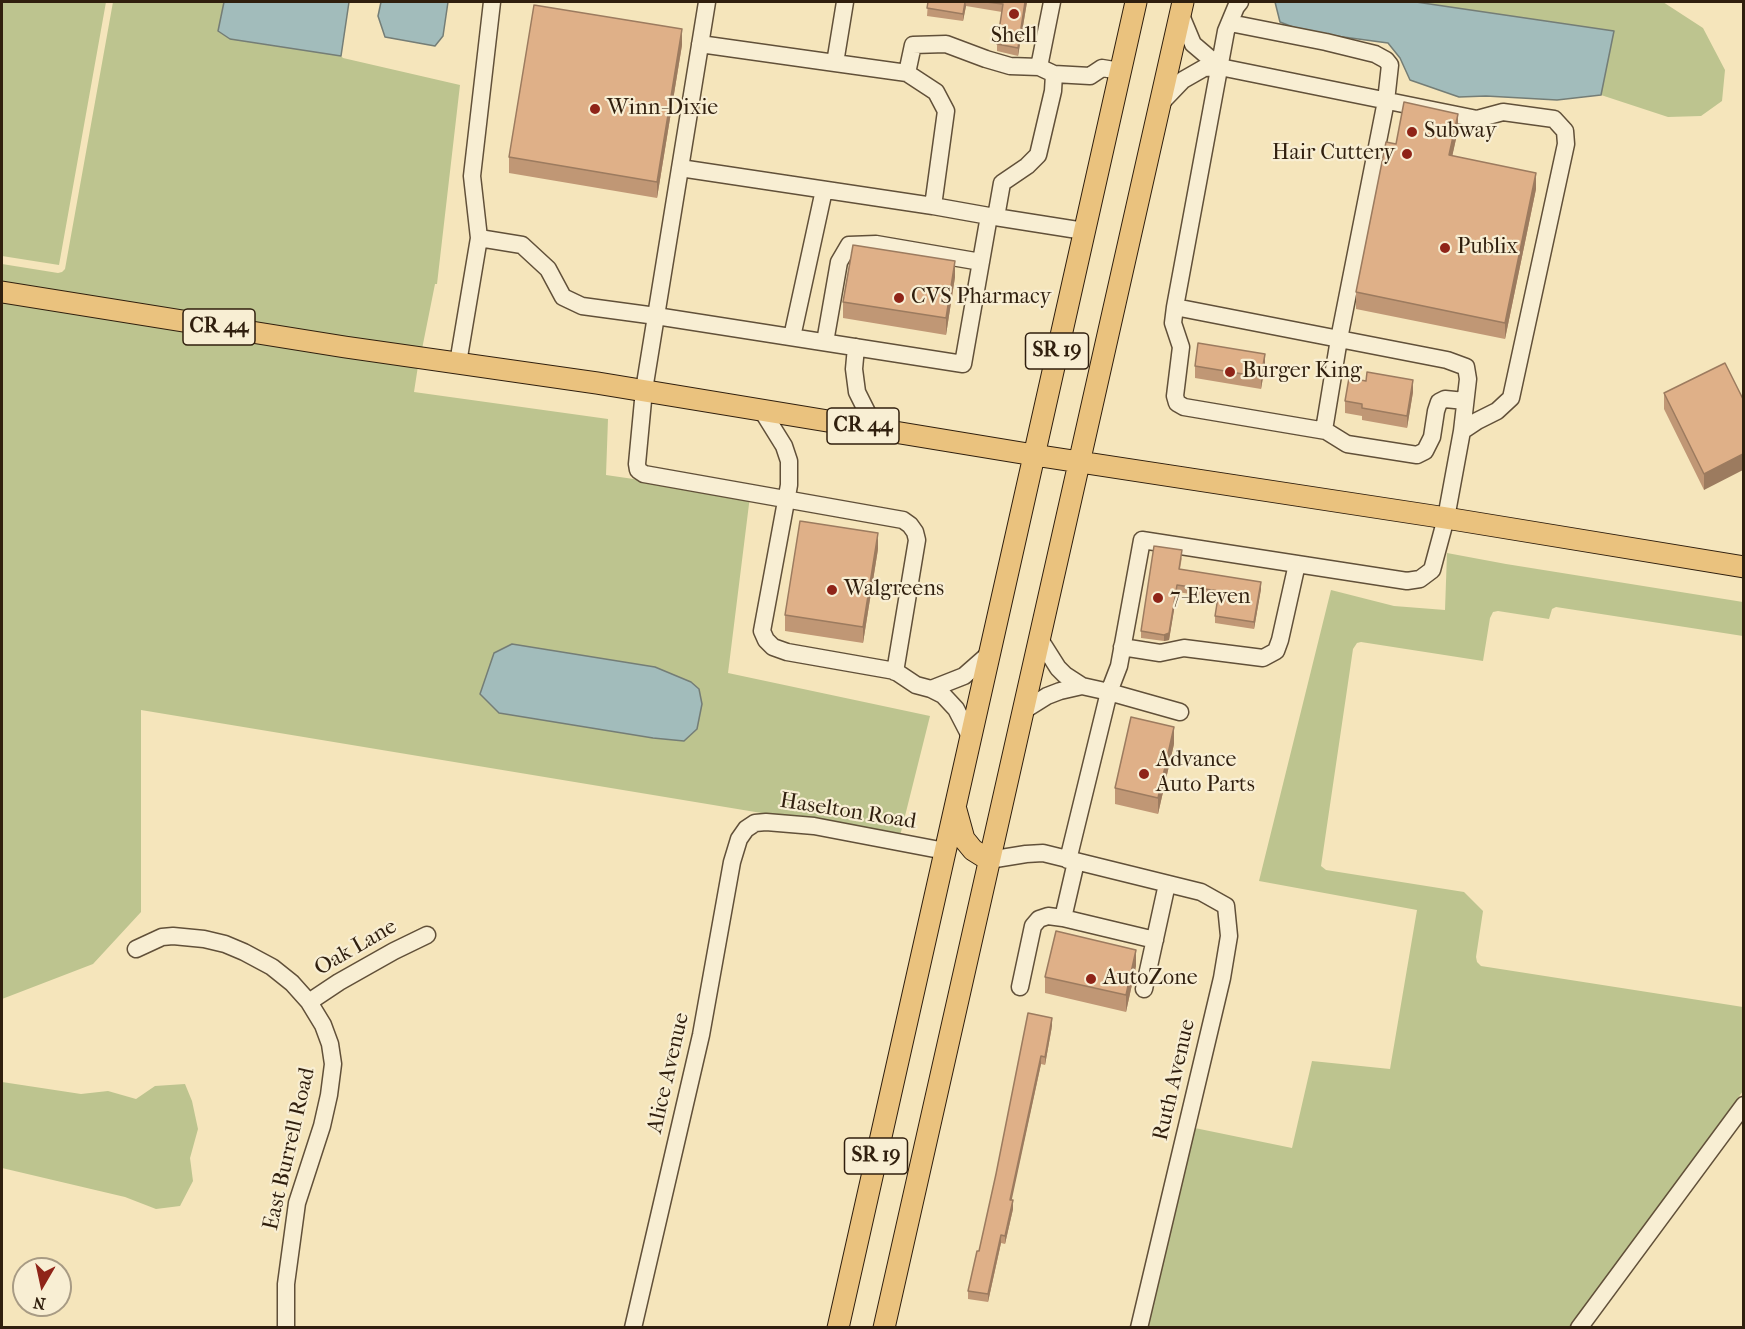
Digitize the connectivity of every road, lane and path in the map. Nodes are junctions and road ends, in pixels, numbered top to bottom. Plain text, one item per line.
1 (492, 2) edge
2 (707, 2) edge
3 (845, 2) edge
4 (1052, 2) edge
5 (1136, 2) edge
6 (1240, 2) edge
7 (1181, 7) edge
8 (1230, 23) junction
9 (700, 44) junction
10 (835, 63) junction
11 (1220, 67) junction
12 (1047, 70) junction
13 (1120, 71) junction
14 (907, 73) junction
15 (1386, 101) junction
16 (1160, 104) junction
17 (680, 168) junction
18 (824, 190) junction
19 (933, 206) junction
20 (993, 216) junction
21 (1084, 231) junction
22 (479, 238) junction
23 (981, 262) junction
24 (2, 292) edge
25 (1175, 307) junction
26 (656, 316) junction
27 (792, 337) junction
28 (1339, 339) junction
29 (825, 342) junction
30 (856, 347) junction
31 (458, 363) junction
32 (644, 390) junction
33 (1466, 401) junction
34 (760, 410) junction
35 (865, 427) junction
36 (1324, 430) junction
37 (1462, 431) junction
38 (1034, 455) junction
39 (1079, 462) junction
40 (787, 499) junction
41 (1446, 519) junction
42 (1297, 564) junction
43 (1743, 567) edge
44 (1039, 638) junction
45 (1122, 647) junction
46 (989, 654) junction
47 (895, 672) junction
48 (1082, 686) junction
49 (931, 689) junction
50 (1109, 692) junction
51 (1023, 711) junction
52 (1180, 712) dead end
53 (970, 736) junction
54 (955, 806) junction
55 (746, 829) joint
56 (945, 852) junction
57 (989, 860) junction
58 (1072, 861) junction
59 (1167, 884) junction
60 (1063, 918) junction
61 (427, 935) dead end
62 (1155, 940) junction
63 (136, 949) dead end
64 (1020, 987) dead end
65 (1144, 989) dead end
66 (309, 1002) junction
67 (1743, 1105) edge
68 (286, 1328) edge
69 (633, 1328) edge
70 (837, 1328) edge
71 (884, 1328) edge
72 (1139, 1328) edge
73 (1580, 1328) edge

1 - 22 street
2 - 9 street
3 - 10 street
4 - 12 street
5 - 13 main road, SR 19
6 - 8 street
7 - 11 street
7 - 16 main road, SR 19
8 - 11 street
8 - 15 street
9 - 10 street
9 - 17 street
10 - 14 street
11 - 15 street
11 - 16 street
11 - 25 street
12 - 13 street
12 - 14 street
12 - 20 street
13 - 21 main road, SR 19
14 - 19 street
15 - 28 street
15 - 37 street
16 - 39 main road, SR 19
17 - 18 street
17 - 26 street
18 - 19 street
18 - 27 street
19 - 20 street
20 - 21 street
20 - 23 street
21 - 38 main road, SR 19
22 - 26 street
22 - 31 street
23 - 29 street
23 - 30 street
24 - 31 main road, CR 44
25 - 28 street
25 - 36 street
26 - 27 street
26 - 32 street
27 - 29 street
28 - 33 street
28 - 36 street
29 - 30 street
30 - 35 street
31 - 32 main road, CR 44
32 - 34 main road, CR 44
32 - 40 street
33 - 36 street
33 - 37 street
34 - 35 main road, CR 44
34 - 40 street
35 - 38 main road, CR 44
37 - 41 street
38 - 39 main road, CR 44
38 - 46 main road, SR 19
39 - 41 main road, CR 44
39 - 44 main road, SR 19
40 - 47 street
40 - 47 street
41 - 42 street
41 - 43 main road, CR 44
42 - 45 street
42 - 45 street
44 - 48 street
44 - 51 main road, SR 19
45 - 50 street
46 - 49 street
46 - 53 main road, SR 19
47 - 49 street
48 - 50 street
48 - 51 street
49 - 53 street
50 - 52 street
50 - 58 street
51 - 57 main road, SR 19
53 - 54 main road, SR 19
54 - 56 main road, SR 19
54 - 57 main road
55 - 56 street, Haselton Road
55 - 69 street, Alice Avenue
56 - 70 main road, SR 19
57 - 58 street, Ruth Avenue
57 - 71 main road, SR 19
58 - 59 street, Ruth Avenue
58 - 60 street
59 - 62 street
59 - 72 street, Ruth Avenue
60 - 62 street
60 - 64 street
61 - 66 street, Oak Lane
62 - 65 street
63 - 66 street, East Burrell Road
66 - 68 street, East Burrell Road
67 - 73 street

